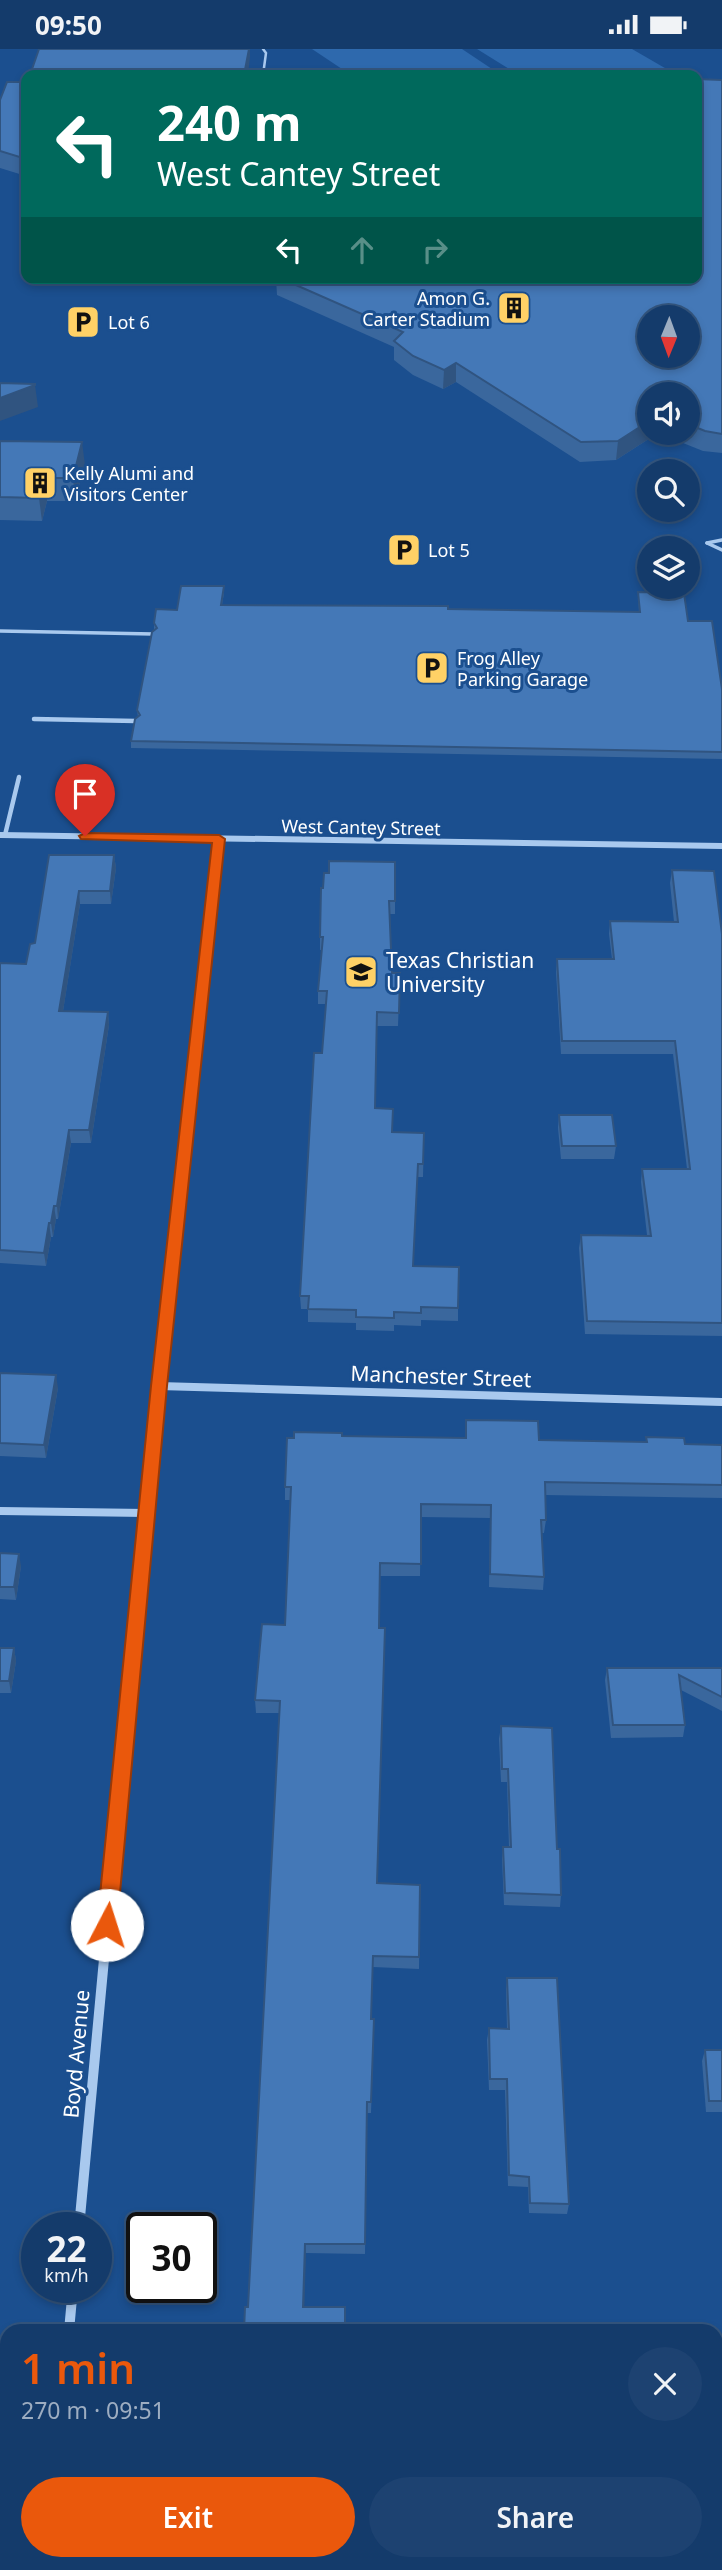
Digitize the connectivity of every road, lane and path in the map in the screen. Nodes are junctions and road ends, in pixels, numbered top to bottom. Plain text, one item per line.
1 (263, 49) edge
2 (264, 70) edge
3 (722, 540) edge
4 (722, 550) edge
5 (0, 631) edge
6 (153, 635) edge
7 (34, 719) dead end
8 (136, 722) edge
9 (19, 778) dead end
10 (3, 835) edge
11 (219, 839) junction
12 (722, 846) edge
13 (159, 1386) junction
14 (722, 1402) edge
15 (0, 1511) edge
16 (146, 1513) junction
17 (80, 2212) edge
18 (72, 2303) edge
19 (70, 2324) edge

1 - 2 lane
3 - 4 lane
5 - 6 lane
7 - 8 lane
9 - 10 lane
10 - 11 street, West Cantey Street
11 - 12 street, West Cantey Street
11 - 13 street, Boyd Avenue
13 - 14 street, Manchester Street
13 - 16 street, Boyd Avenue
15 - 16 street
16 - 17 street, Boyd Avenue
18 - 19 street

